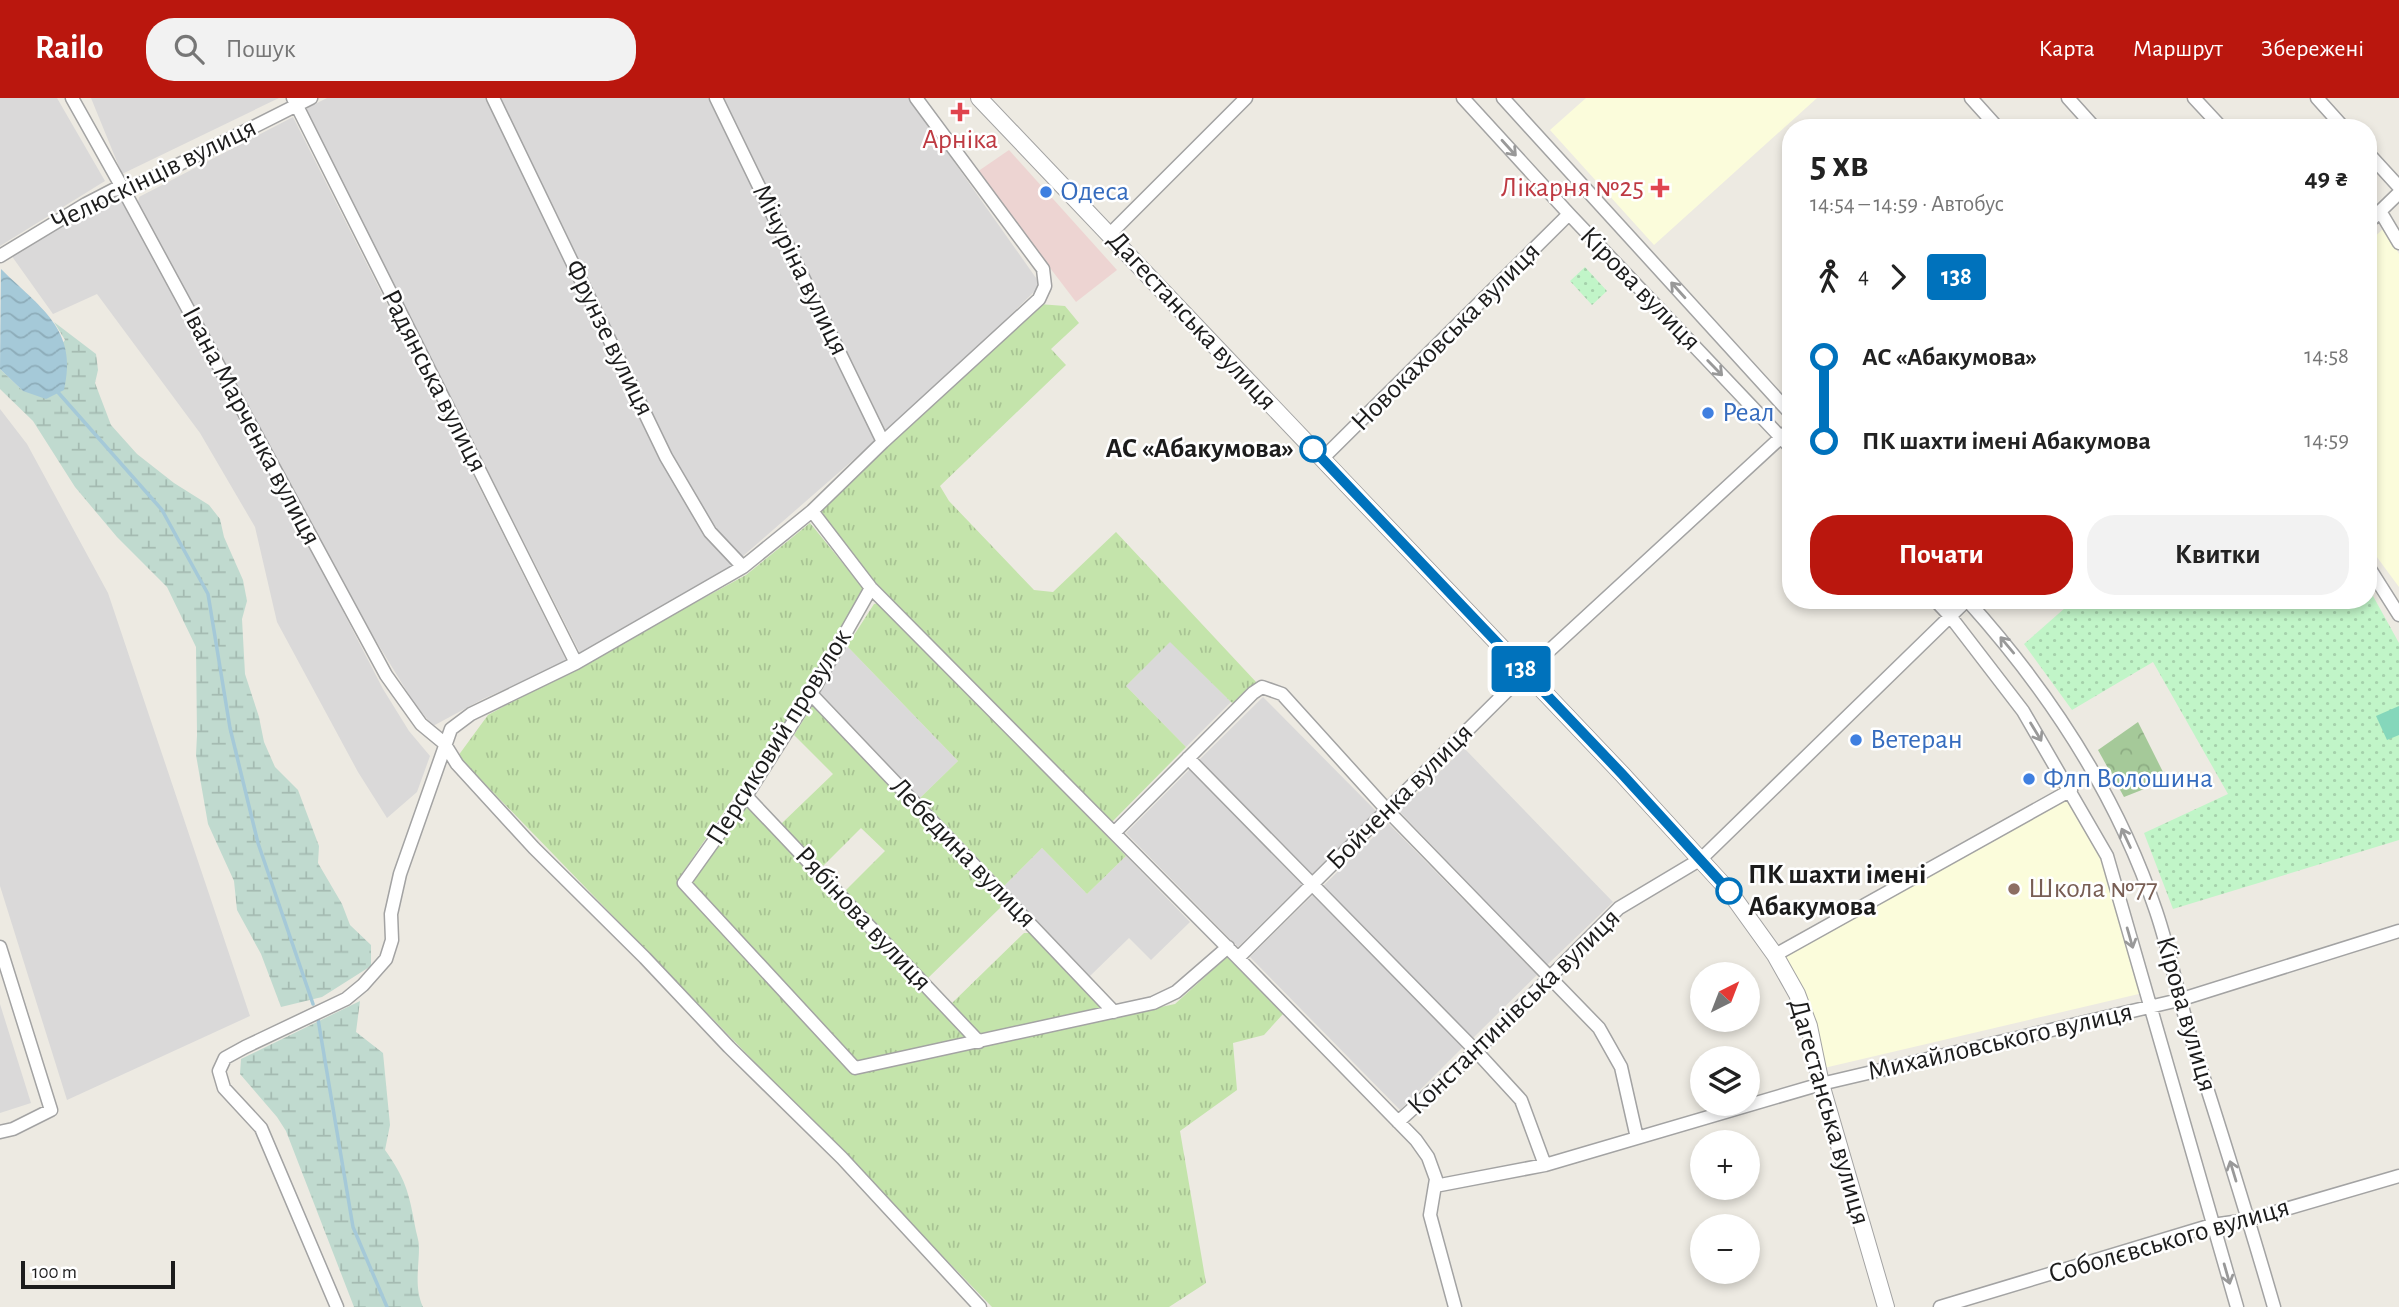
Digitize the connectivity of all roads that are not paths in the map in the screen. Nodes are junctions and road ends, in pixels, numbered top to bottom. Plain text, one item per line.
1 (72, 98) edge
2 (311, 98) edge
3 (493, 98) edge
4 (716, 98) edge
5 (916, 98) edge
6 (979, 98) edge
7 (1246, 98) edge
8 (1463, 98) edge
9 (1503, 98) edge
10 (1971, 98) edge
11 (2068, 98) edge
12 (2194, 98) edge
13 (2317, 98) edge
14 (294, 102) edge
15 (1990, 119) edge
16 (2087, 119) edge
17 (2214, 119) edge
18 (2336, 119) edge
19 (2377, 163) edge
20 (2399, 187) edge
21 (123, 188) junction
22 (2399, 193) edge
23 (2380, 211) junction
24 (1569, 214) junction
25 (2377, 214) edge
26 (1110, 234) junction
27 (2399, 243) edge
28 (0, 256) edge
29 (1782, 404) edge
30 (1782, 433) edge
31 (883, 442) junction
32 (1782, 442) edge
33 (1322, 460) junction
34 (812, 511) junction
35 (743, 567) junction
36 (2377, 580) edge
37 (871, 588) junction
38 (1943, 609) edge
39 (1957, 609) edge
40 (1975, 609) edge
41 (2399, 615) edge
42 (1950, 616) junction
43 (576, 663) junction
44 (1525, 673) junction
45 (811, 694) junction
46 (444, 743) junction
47 (1188, 758) junction
48 (2071, 790) junction
49 (746, 796) junction
50 (1387, 810) junction
51 (1114, 833) junction
52 (1701, 859) junction
53 (1311, 885) junction
54 (2399, 931) edge
55 (0, 947) edge
56 (1228, 947) junction
57 (1775, 955) junction
58 (1238, 958) junction
59 (1550, 976) junction
60 (2179, 1000) junction
61 (2149, 1007) junction
62 (1114, 1012) junction
63 (979, 1042) junction
64 (1476, 1051) junction
65 (1821, 1084) junction
66 (1398, 1122) junction
67 (0, 1132) edge
68 (1637, 1138) junction
69 (1545, 1165) junction
70 (2399, 1176) edge
71 (1435, 1186) junction
72 (2248, 1220) junction
73 (2212, 1225) junction
74 (337, 1307) edge
75 (980, 1307) edge
76 (1455, 1307) edge
77 (1886, 1307) edge
78 (1940, 1307) edge
79 (2236, 1307) edge
80 (2274, 1307) edge

1 - 21 street, Івана Марченка вулиця
2 - 14 street, Челюскінців вулиця
3 - 35 street, Фрунзе вулиця
4 - 31 street, Мічуріна вулиця
5 - 31 street
6 - 26 street, Дагестанська вулиця
7 - 26 street
8 -> 24 street, Кірова вулиця
29 -> 9 street, Кірова вулиця
10 - 15 street
11 - 16 street
12 - 17 street
13 - 18 street
14 - 21 street, Челюскінців вулиця
14 - 43 street, Радянська вулиця
19 - 20 street
21 - 28 street, Челюскінців вулиця
21 - 46 street, Івана Марченка вулиця
22 - 23 street
23 - 25 street
23 - 27 street
24 -> 30 street, Кірова вулиця
24 - 33 street, Новокаховська вулиця
26 - 33 street, Дагестанська вулиця
31 - 34 street
32 - 44 street, Бойченка вулиця
33 - 44 street, Дагестанська вулиця
34 - 35 street
34 - 37 street
35 - 43 street
36 - 41 street
37 - 45 street, Персиковий провулок
37 - 51 street
38 - 42 street, Кірова вулиця
39 - 42 street, Константинівська вулиця
60 -> 40 street, Кірова вулиця
42 -> 48 street, Кірова вулиця
42 - 52 street, Константинівська вулиця
43 - 46 street
44 - 50 street, Бойченка вулиця
44 - 52 street, Дагестанська вулиця
45 - 49 street, Персиковий провулок
45 - 62 street, Лебедина вулиця
46 - 74 street
46 - 75 street, Івана Марченка вулиця
47 - 50 street
47 - 51 street
47 - 53 street
48 - 57 street
48 -> 61 street, Кірова вулиця
49 - 63 street, Рябінова вулиця
49 - 63 street, Персиковий провулок
50 - 53 street, Бойченка вулиця
50 - 59 street
51 - 56 street
52 - 57 street, Дагестанська вулиця
52 - 59 street, Константинівська вулиця
53 - 58 street, Бойченка вулиця
53 - 64 street
54 - 60 street, Михайловського вулиця
55 - 67 street
56 - 58 street
56 - 62 street
57 - 65 street, Дагестанська вулиця
58 - 66 street
59 - 64 street, Константинівська вулиця
59 - 68 street
60 - 61 street, Михайловського вулиця
72 -> 60 street, Кірова вулиця
61 - 65 street, Михайловського вулиця
61 - 73 street, Кірова вулиця
62 - 63 street
64 - 66 street, Константинівська вулиця
64 - 69 street
65 - 68 street, Михайловського вулиця
65 - 77 street, Дагестанська вулиця
66 - 71 street
68 - 69 street, Михайловського вулиця
69 - 71 street, Михайловського вулиця
70 - 72 street, Соболєвського вулиця
71 - 76 street
72 - 73 street, Соболєвського вулиця
72 - 80 street, Кірова вулиця
73 - 78 street, Соболєвського вулиця
73 -> 79 street, Кірова вулиця

